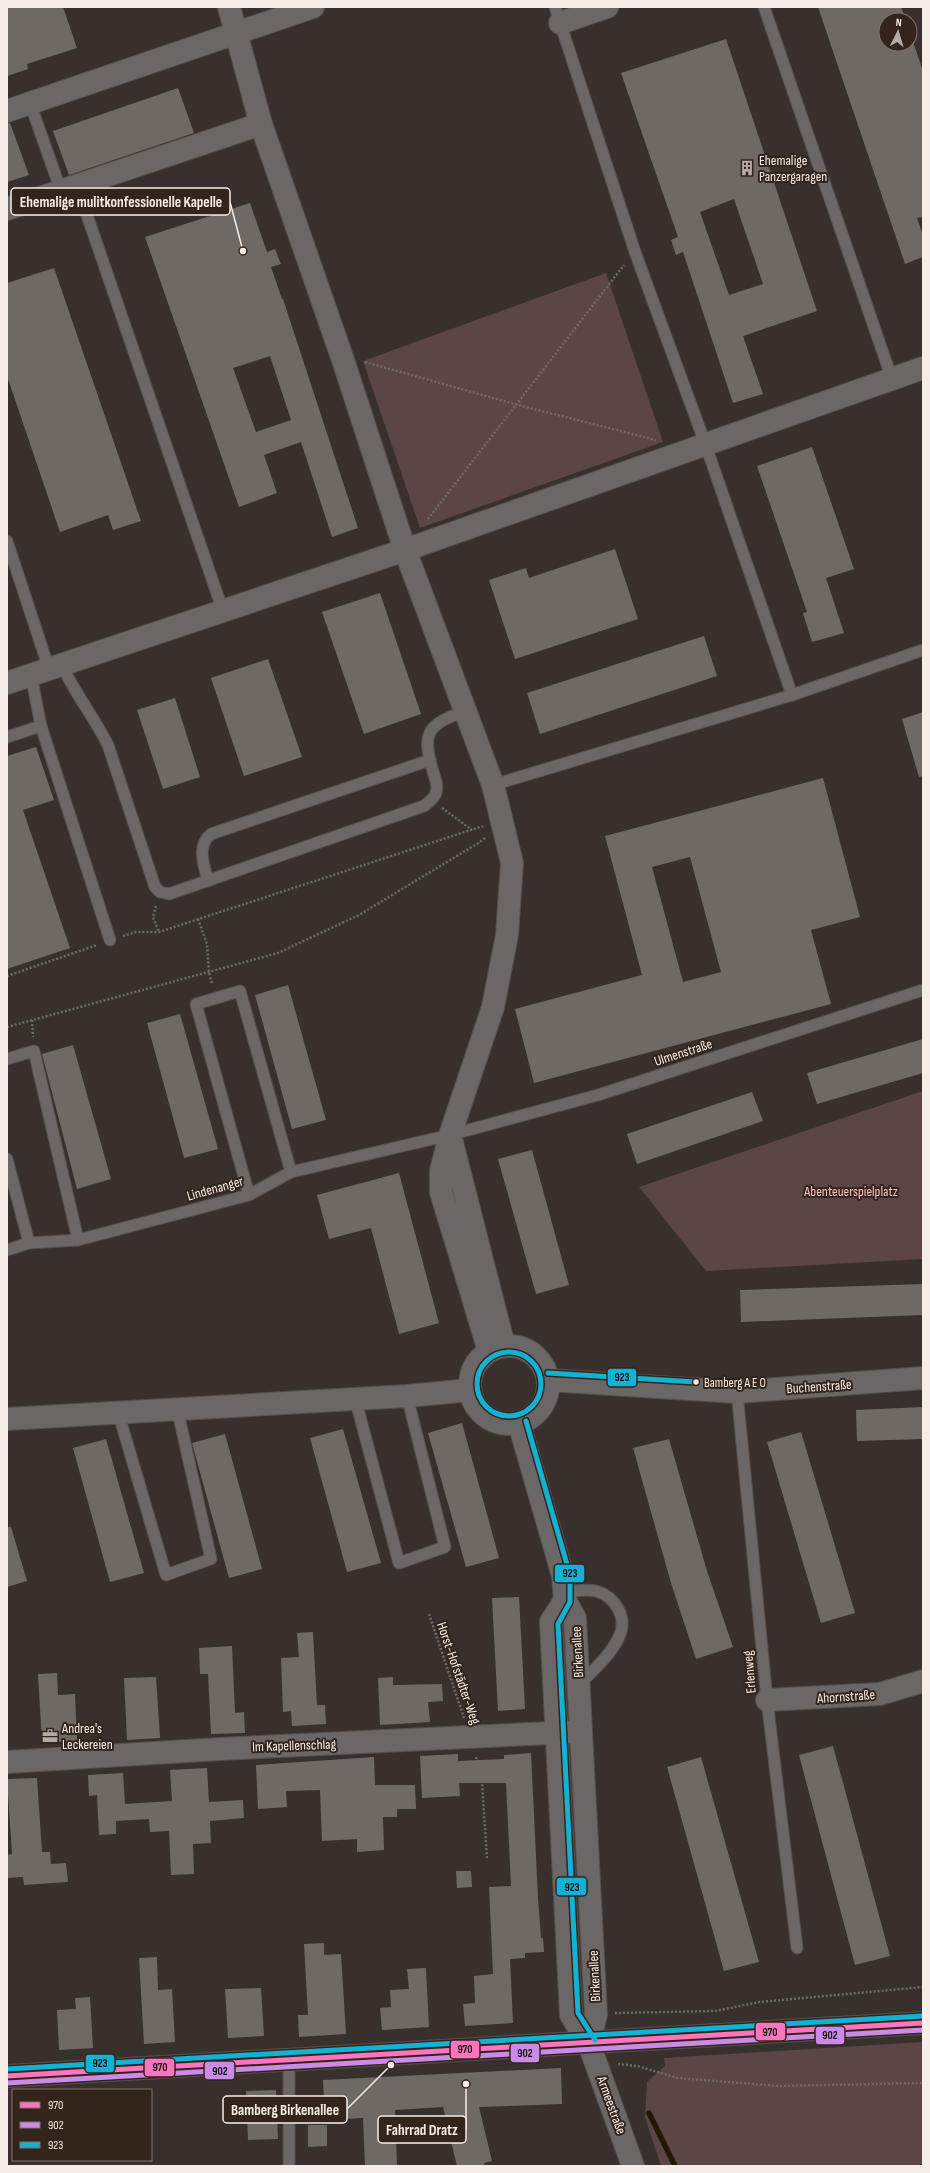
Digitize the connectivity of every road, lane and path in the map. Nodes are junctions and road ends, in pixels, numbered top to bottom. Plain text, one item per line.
1 (229, 7) edge
2 (314, 7) edge
3 (607, 7) edge
4 (764, 7) edge
5 (558, 15) edge
6 (237, 33) junction
7 (30, 103) junction
8 (7, 111) edge
9 (261, 124) junction
10 (69, 188) junction
11 (7, 209) edge
12 (634, 252) junction
13 (343, 360) junction
14 (923, 368) edge
15 (892, 379) junction
16 (518, 405) junction
17 (663, 442) dead end
18 (705, 443) junction
19 (424, 525) dead end
20 (7, 541) edge
21 (405, 550) junction
22 (223, 611) junction
23 (923, 650) edge
24 (47, 670) junction
25 (7, 683) edge
26 (792, 694) junction
27 (465, 711) junction
28 (41, 726) junction
29 (7, 737) edge
30 (430, 760) junction
31 (492, 785) junction
32 (431, 800) junction
33 (501, 820) junction
34 (472, 830) junction
35 (208, 881) junction
36 (160, 892) junction
37 (198, 919) junction
38 (158, 932) junction
39 (110, 940) junction
40 (209, 972) junction
41 (7, 976) edge
42 (923, 990) edge
43 (216, 998) junction
44 (7, 1027) edge
45 (7, 1059) edge
46 (450, 1135) junction
47 (7, 1160) edge
48 (291, 1172) junction
49 (249, 1196) junction
50 (78, 1240) junction
51 (29, 1243) junction
52 (7, 1250) edge
53 (497, 1348) junction
54 (923, 1378) edge
55 (548, 1380) junction
56 (470, 1390) junction
57 (737, 1392) junction
58 (406, 1396) junction
59 (355, 1398) junction
60 (177, 1408) junction
61 (118, 1412) junction
62 (7, 1419) edge
63 (519, 1423) junction
64 (565, 1596) junction
65 (429, 1614) dead end
66 (923, 1681) edge
67 (579, 1685) junction
68 (767, 1700) junction
69 (581, 1732) junction
70 (556, 1733) junction
71 (471, 1738) junction
72 (7, 1762) edge
73 (487, 1859) dead end
74 (797, 1948) dead end
75 (923, 1987) edge
76 (596, 2014) junction
77 (923, 2023) edge
78 (592, 2053) junction
79 (289, 2060) junction
80 (7, 2076) edge
81 (923, 2083) edge
82 (290, 2166) edge
83 (633, 2166) edge

1 - 6 street
2 - 6 street
3 - 5 street
4 - 15 lane
5 - 12 lane
6 - 7 street
6 - 9 street
7 - 8 street
7 - 10 lane
9 - 10 street
9 - 13 street
10 - 11 street
10 - 22 lane
12 - 16 path
12 - 18 lane
13 - 16 path
13 - 21 street
14 - 15 street
15 - 18 street
16 - 17 path
16 - 19 path
18 - 21 street
18 - 26 lane
20 - 24 lane
21 - 22 street
21 - 27 street
22 - 24 street
23 - 26 lane
24 - 25 street
24 - 28 lane
24 - 36 lane
26 - 31 lane
27 - 30 lane
27 - 31 street
28 - 29 lane
28 - 39 lane
30 - 32 lane
30 - 35 lane
31 - 33 street
32 - 34 path
32 - 35 lane
33 - 34 path
33 - 40 path
33 - 46 street
34 - 37 path
35 - 36 lane
36 - 38 path
37 - 38 path
37 - 40 path
38 - 39 path
39 - 41 path
40 - 43 path
40 - 44 path
42 - 46 lane, Ulmenstraße
43 - 48 lane
43 - 49 lane
45 - 50 lane
46 - 48 lane, Lindenanger
46 - 53 street
47 - 51 lane
48 - 49 lane, Lindenanger
49 - 50 lane, Lindenanger
50 - 51 lane, Lindenanger
51 - 52 lane, Lindenanger
53 - 55 street
53 - 56 street
54 - 57 street, Buchenstraße
55 - 57 street, Buchenstraße
55 - 63 street
56 - 58 street
56 - 63 street
57 - 68 lane, Erlenweg
58 - 59 street
58 - 59 lane
59 - 60 street
60 - 61 street
60 - 61 lane
61 - 62 street
63 - 64 street, Birkenallee
64 - 67 street, Birkenallee
64 - 67 lane
64 - 70 street, Birkenallee
65 - 71 path, Horst-Hofstädter-Weg
66 - 68 street, Ahornstraße
67 - 69 street, Birkenallee
68 - 74 lane, Erlenweg
69 - 70 street, Im Kapellenschlag
69 - 76 street, Birkenallee
70 - 71 street, Im Kapellenschlag
70 - 78 street, Birkenallee
71 - 72 street, Im Kapellenschlag
71 - 73 path, Horst-Hofstädter-Weg
75 - 76 path
76 - 78 street, Birkenallee
77 - 78 main road
78 - 79 main road
78 - 81 path
78 - 83 street, Armeestraße
79 - 80 main road
79 - 82 lane

